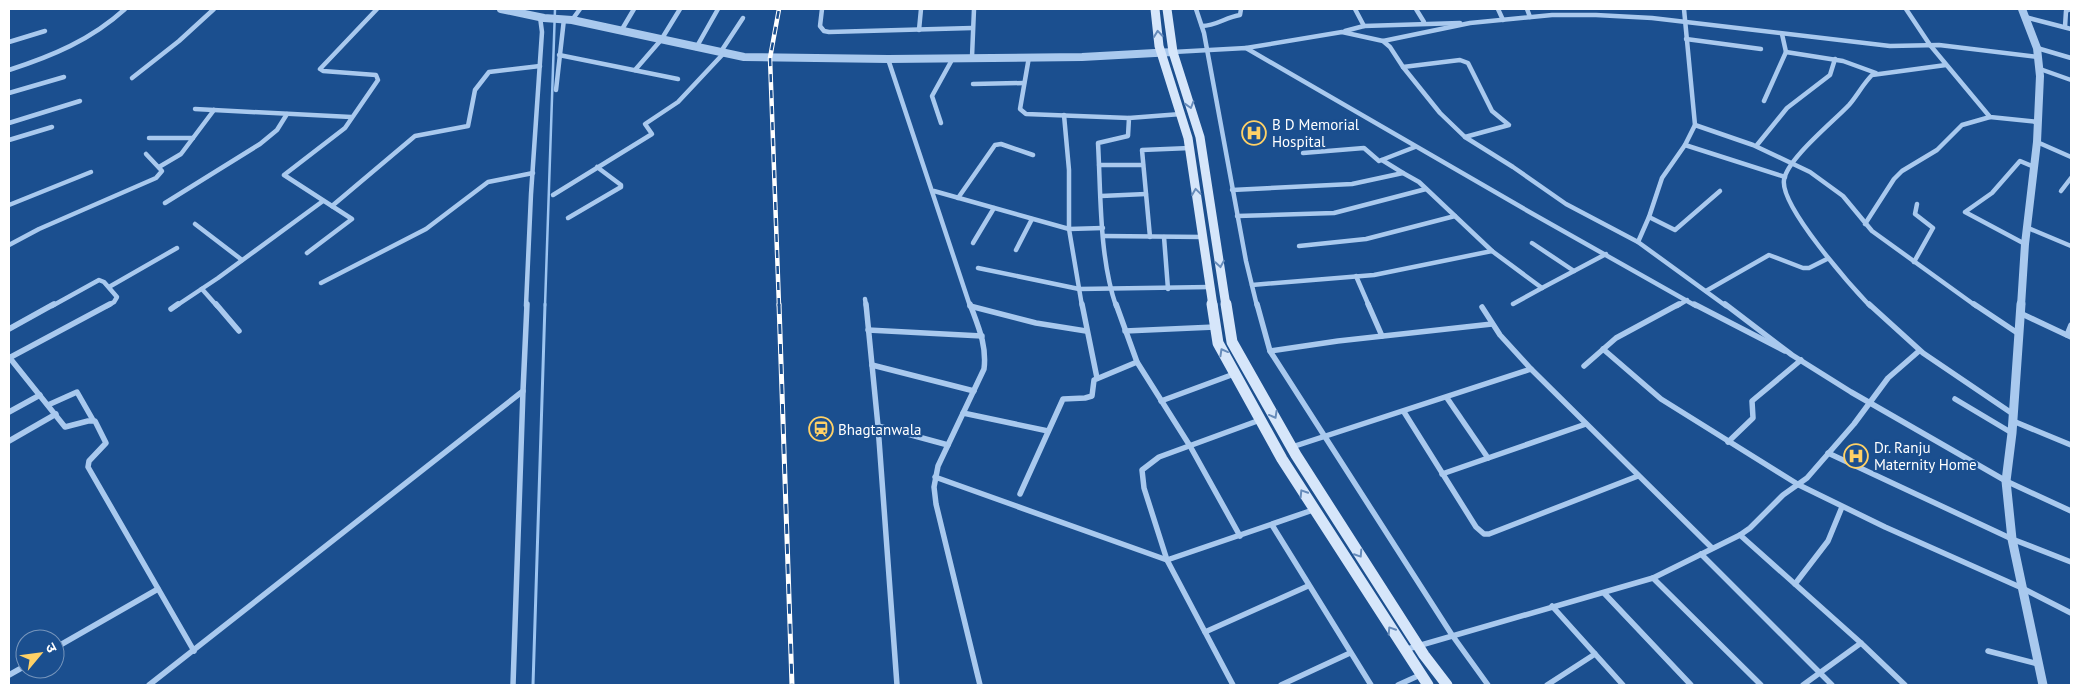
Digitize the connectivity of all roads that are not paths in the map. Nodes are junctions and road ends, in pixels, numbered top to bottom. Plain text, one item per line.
1 (125, 9) edge
2 (214, 9) edge
3 (377, 9) edge
4 (501, 9) edge
5 (540, 9) edge
6 (580, 9) edge
7 (634, 9) edge
8 (680, 9) edge
9 (718, 9) edge
10 (822, 9) edge
11 (921, 9) edge
12 (974, 9) edge
13 (1155, 9) edge
14 (1167, 9) edge
15 (1196, 9) edge
16 (1241, 9) edge
17 (1355, 9) edge
18 (1416, 9) edge
19 (1498, 9) edge
20 (1527, 9) edge
21 (1593, 9) edge
22 (1684, 9) edge
23 (1906, 9) edge
24 (2071, 9) edge
25 (2023, 13) edge
26 (1596, 15) junction
27 (540, 17) junction
28 (1530, 17) junction
29 (742, 18) dead end
30 (565, 19) junction
31 (1503, 20) junction
32 (1424, 22) junction
33 (1684, 22) junction
34 (1470, 23) junction
35 (1202, 26) junction
36 (1364, 26) junction
37 (2065, 27) junction
38 (972, 28) junction
39 (2071, 29) edge
40 (622, 30) junction
41 (919, 30) junction
42 (45, 31) dead end
43 (1342, 32) junction
44 (1782, 34) junction
45 (1686, 39) junction
46 (661, 40) junction
47 (1382, 41) junction
48 (9, 42) edge
49 (1930, 45) junction
50 (696, 48) junction
51 (1246, 48) junction
52 (1761, 49) dead end
53 (1206, 51) junction
54 (1173, 52) junction
55 (1786, 52) junction
56 (2037, 52) junction
57 (1162, 53) junction
58 (722, 54) junction
59 (559, 55) junction
60 (972, 57) junction
61 (1028, 57) junction
62 (954, 58) junction
63 (2071, 58) edge
64 (888, 59) junction
65 (1835, 59) junction
66 (1946, 65) junction
67 (540, 66) junction
68 (1403, 67) junction
69 (2040, 68) junction
70 (9, 70) edge
71 (635, 70) junction
72 (1876, 73) junction
73 (64, 76) dead end
74 (132, 78) dead end
75 (678, 79) dead end
76 (2071, 80) edge
77 (1024, 83) junction
78 (973, 84) dead end
79 (556, 90) dead end
80 (9, 93) edge
81 (80, 101) dead end
82 (1764, 101) dead end
83 (195, 109) dead end
84 (214, 110) junction
85 (287, 114) junction
86 (1181, 114) junction
87 (1064, 115) junction
88 (352, 117) junction
89 (1990, 117) junction
90 (1129, 118) junction
91 (2038, 122) junction
92 (9, 123) edge
93 (941, 123) dead end
94 (1695, 126) junction
95 (52, 127) dead end
96 (1465, 137) junction
97 (149, 138) dead end
98 (193, 138) junction
99 (9, 140) edge
100 (2037, 142) junction
101 (1685, 145) junction
102 (1757, 145) junction
103 (1415, 147) junction
104 (1190, 148) junction
105 (146, 154) dead end
106 (1034, 154) dead end
107 (1303, 154) dead end
108 (2071, 158) edge
109 (1382, 160) junction
110 (1794, 164) junction
111 (1099, 165) junction
112 (1143, 165) junction
113 (159, 167) junction
114 (597, 167) junction
115 (2034, 167) junction
116 (91, 172) dead end
117 (533, 173) junction
118 (1403, 173) junction
119 (1785, 177) junction
120 (2071, 178) edge
121 (1426, 189) junction
122 (1232, 190) junction
123 (934, 191) junction
124 (1720, 191) dead end
125 (2061, 191) dead end
126 (1146, 194) junction
127 (553, 195) dead end
128 (1101, 196) junction
129 (958, 198) junction
130 (323, 201) junction
131 (165, 204) dead end
132 (1917, 204) dead end
133 (9, 205) edge
134 (332, 206) junction
135 (994, 208) junction
136 (1237, 216) junction
137 (1455, 216) junction
138 (1649, 217) junction
139 (568, 218) dead end
140 (1032, 219) junction
141 (195, 224) dead end
142 (1865, 224) junction
143 (1103, 228) junction
144 (2028, 228) junction
145 (1068, 229) junction
146 (1104, 236) junction
147 (1150, 237) junction
148 (1164, 237) junction
149 (1203, 237) junction
150 (1638, 242) junction
151 (973, 243) dead end
152 (1532, 243) dead end
153 (2025, 244) junction
154 (9, 245) edge
155 (1299, 246) dead end
156 (2071, 246) edge
157 (177, 248) dead end
158 (1016, 250) dead end
159 (1492, 251) junction
160 (307, 253) dead end
161 (1606, 254) junction
162 (1827, 259) junction
163 (242, 260) junction
164 (1914, 262) junction
165 (978, 268) dead end
166 (1574, 271) junction
167 (1356, 276) junction
168 (321, 283) dead end
169 (1252, 285) junction
170 (109, 287) junction
171 (1210, 287) junction
172 (1542, 288) junction
173 (202, 289) junction
174 (1168, 289) junction
175 (1079, 290) junction
176 (1111, 290) junction
177 (1706, 291) junction
178 (865, 299) dead end
179 (1687, 300) junction
180 (1513, 304) dead end
181 (970, 306) junction
182 (1482, 307) dead end
183 (170, 309) dead end
184 (2020, 313) junction
185 (1492, 324) junction
186 (2071, 325) edge
187 (1216, 327) junction
188 (9, 329) edge
189 (868, 330) junction
190 (239, 331) dead end
191 (1086, 331) junction
192 (1124, 331) junction
193 (2020, 334) junction
194 (982, 336) junction
195 (1382, 336) junction
196 (2069, 336) edge
197 (1603, 349) junction
198 (1270, 351) junction
199 (1919, 351) junction
200 (1792, 355) junction
201 (9, 357) edge
202 (1801, 360) junction
203 (1137, 362) junction
204 (872, 365) junction
205 (1584, 366) dead end
206 (1531, 369) junction
207 (1235, 373) junction
208 (1097, 378) junction
209 (523, 391) junction
210 (974, 391) junction
211 (40, 395) junction
212 (1448, 398) junction
213 (1955, 399) dead end
214 (1161, 401) junction
215 (1869, 403) junction
216 (48, 405) junction
217 (9, 412) edge
218 (1404, 412) junction
219 (963, 413) junction
220 (56, 414) junction
221 (2013, 417) junction
222 (94, 420) junction
223 (1260, 420) junction
224 (1586, 424) junction
225 (878, 426) junction
226 (1048, 431) junction
227 (2012, 434) junction
228 (1324, 438) junction
229 (9, 441) edge
230 (1728, 442) junction
231 (948, 445) junction
232 (2071, 445) edge
233 (1190, 446) junction
234 (1292, 447) junction
235 (1828, 453) junction
236 (1488, 458) junction
237 (1442, 474) junction
238 (1638, 476) junction
239 (935, 477) junction
240 (2006, 481) junction
241 (1799, 485) junction
242 (1020, 494) dead end
243 (1842, 507) junction
244 (1313, 510) junction
245 (2071, 511) edge
246 (1272, 525) junction
247 (1740, 535) junction
248 (1240, 536) junction
249 (2012, 539) junction
250 (1712, 548) junction
251 (1701, 554) junction
252 (1167, 560) junction
253 (2071, 562) edge
254 (1653, 578) junction
255 (1795, 584) junction
256 (1308, 586) junction
257 (2022, 588) junction
258 (158, 589) junction
259 (1604, 594) junction
260 (1552, 606) junction
261 (2071, 613) edge
262 (1205, 632) junction
263 (1452, 635) junction
264 (65, 642) edge
265 (1861, 642) junction
266 (1418, 646) junction
267 (1404, 650) junction
268 (1988, 651) dead end
269 (194, 652) junction
270 (1350, 653) junction
271 (1595, 654) junction
272 (2039, 664) junction
273 (1820, 673) junction
274 (1420, 675) junction
275 (149, 685) edge
276 (513, 685) edge
277 (897, 685) edge
278 (980, 685) edge
279 (1233, 685) edge
280 (1281, 685) edge
281 (1371, 685) edge
282 (1398, 685) edge
283 (1428, 685) edge
284 (1447, 685) edge
285 (1488, 685) edge
286 (1547, 685) edge
287 (1624, 685) edge
288 (1691, 685) edge
289 (1761, 685) edge
290 (1802, 685) edge
291 (1832, 685) edge
292 (1905, 685) edge
293 (2043, 685) edge

1 - 70 street
2 - 74 street
3 - 88 street
4 - 27 street
5 - 27 street
6 - 30 street
7 - 40 street
8 - 46 street
9 - 50 street
10 - 41 street
11 - 41 street
12 - 38 street
57 -> 13 main road
14 - 54 main road
15 - 35 street
16 - 35 street
17 - 36 street
18 - 32 street
19 - 31 street
20 - 28 street
21 - 26 street
22 - 33 street
23 - 49 street
24 - 37 street
25 - 37 street
25 - 56 street
26 - 28 street
26 - 33 street
27 - 30 street
27 - 67 street
28 - 31 street
29 - 58 street
30 - 40 street
30 - 59 street
31 - 34 street
32 - 34 street
32 - 36 street
33 - 44 street
33 - 45 street
34 - 47 street
35 - 53 street
36 - 43 street
37 - 39 street
38 - 41 street
38 - 60 street
40 - 46 street
42 - 48 street
43 - 47 street
43 - 51 street
44 - 49 street
44 - 55 street
45 - 52 street
45 - 94 street
46 - 50 street
46 - 71 street
47 - 68 street
49 - 56 street
49 - 66 street
50 - 58 street
51 - 53 street
51 - 103 street
53 - 54 street
53 - 122 street
54 - 57 street
54 -> 234 main road
55 - 65 street
55 - 82 street
56 - 63 street
56 - 69 street
57 - 61 street
57 - 86 main road
58 - 64 street
58 - 114 street
59 - 71 street
59 - 79 street
60 - 61 street
60 - 62 street
61 - 77 street
62 - 64 street
62 - 93 street
64 - 123 street
65 - 72 street
65 - 102 street
66 - 72 street
66 - 89 street
67 - 117 street
67 - 134 street
68 - 96 street
68 - 96 street
69 - 76 street
69 - 91 street
71 - 75 street
72 - 110 street
73 - 80 street
77 - 78 street
77 - 87 street
81 - 92 street
83 - 84 street
84 - 85 street
84 - 98 street
85 - 88 street
85 - 131 street
86 - 90 street
86 - 104 main road
87 - 90 street
87 - 145 street
88 - 130 street
89 - 91 street
89 - 142 street
90 - 111 street
91 - 100 street
94 - 101 street
94 - 102 street
95 - 99 street
96 - 150 street
97 - 98 street
98 - 113 street
100 - 108 street
100 - 115 street
101 - 119 street
101 - 138 street
102 - 110 street
103 - 109 street
103 - 161 street
104 - 112 street
149 -> 104 main road
105 - 113 street
106 - 129 street
107 - 109 street
109 - 118 street
110 - 119 street
110 - 142 street
111 - 112 street
111 - 128 street
112 - 126 street
113 - 154 street
114 - 127 street
114 - 139 street
115 - 144 street
115 - 153 street
116 - 133 street
117 - 168 street
117 - 209 street
118 - 121 street
118 - 122 street
119 - 162 street
120 - 125 street
121 - 136 street
121 - 137 street
122 - 136 street
123 - 129 street
123 - 181 street
124 - 138 street
126 - 128 street
126 - 147 street
128 - 143 street
129 - 135 street
130 - 134 street
130 - 163 street
132 - 164 street
134 - 160 street
135 - 140 street
135 - 151 street
136 - 169 street
137 - 155 street
137 - 159 street
138 - 150 street
140 - 145 street
140 - 158 street
141 - 163 street
142 - 164 street
143 - 145 street
143 - 146 street
144 - 153 street
144 - 156 street
145 - 175 street
146 - 147 street
146 - 176 street
147 - 148 street
148 - 149 street
148 - 174 street
149 - 171 main road
150 - 177 street
152 - 166 street
153 - 184 street
157 - 170 street
159 - 167 street
159 - 172 street
161 - 166 street
161 - 179 street
162 - 177 street
162 - 199 street
163 - 173 street
164 - 193 street
165 - 175 street
166 - 172 street
167 - 169 street
167 - 195 street
169 - 198 street
170 - 188 street
170 - 201 street
171 - 174 street
171 - 187 main road
172 - 180 street
173 - 183 street
173 - 190 street
174 - 176 street
175 - 176 street
175 - 191 street
176 - 192 street
177 - 200 street
178 - 189 street
179 - 197 street
179 - 200 street
181 - 191 street
181 - 194 street
182 - 185 street
184 - 193 street
184 - 196 street
185 - 195 street
185 - 206 street
186 - 196 street
187 - 192 street
207 -> 187 main road
189 - 194 street
189 - 204 street
191 - 208 street
192 - 203 street
193 - 221 street
194 - 210 street
195 - 198 street
197 - 205 street
197 - 230 street
198 - 228 street
199 - 215 street
199 - 221 street
200 - 202 street
201 - 211 street
202 - 215 street
202 - 230 street
203 - 208 street
203 - 214 street
204 - 210 street
204 - 225 street
206 - 212 street
206 - 224 street
207 - 214 street
207 - 223 main road
208 - 226 street
209 - 269 street
209 - 276 street
210 - 219 street
211 - 216 street
211 - 217 street
212 - 218 street
212 - 236 street
213 - 227 street
214 - 233 street
215 - 235 street
215 - 240 street
216 - 220 street
216 - 222 street
218 - 228 street
218 - 237 street
219 - 226 street
219 - 231 street
220 - 222 street
220 - 229 street
221 - 227 street
221 - 232 street
222 - 258 street
223 - 233 street
244 -> 223 main road
224 - 236 street
224 - 238 street
225 - 231 street
225 - 277 street
226 - 242 street
227 - 240 street
228 - 234 street
228 - 263 street
230 - 241 street
231 - 239 street
233 - 248 street
233 - 252 street
234 -> 266 main road
235 - 241 street
235 - 249 street
236 - 237 street
237 - 238 street
238 - 250 street
239 - 252 street
239 - 278 street
240 - 245 street
240 - 249 street
241 - 243 street
241 - 247 street
243 - 255 street
243 - 257 street
244 - 246 street
267 -> 244 main road
246 - 248 street
246 - 256 street
247 - 250 street
247 - 255 street
248 - 252 street
249 - 253 street
249 - 257 street
250 - 251 street
251 - 254 street
251 - 273 street
252 - 262 street
254 - 259 street
254 - 289 street
255 - 265 street
256 - 262 street
256 - 270 street
257 - 261 street
257 - 272 street
258 - 264 street
258 - 269 street
259 - 260 street
259 - 288 street
260 - 263 street
260 - 271 street
262 - 279 street
263 - 266 street
263 - 285 street
265 - 273 street
265 - 292 street
266 - 267 street
266 - 284 main road
267 - 274 main road
268 - 272 street
269 - 275 street
270 - 280 street
270 - 281 street
271 - 286 street
271 - 287 street
272 - 293 street
273 - 290 street
273 - 291 street
274 - 282 street
274 - 283 main road

